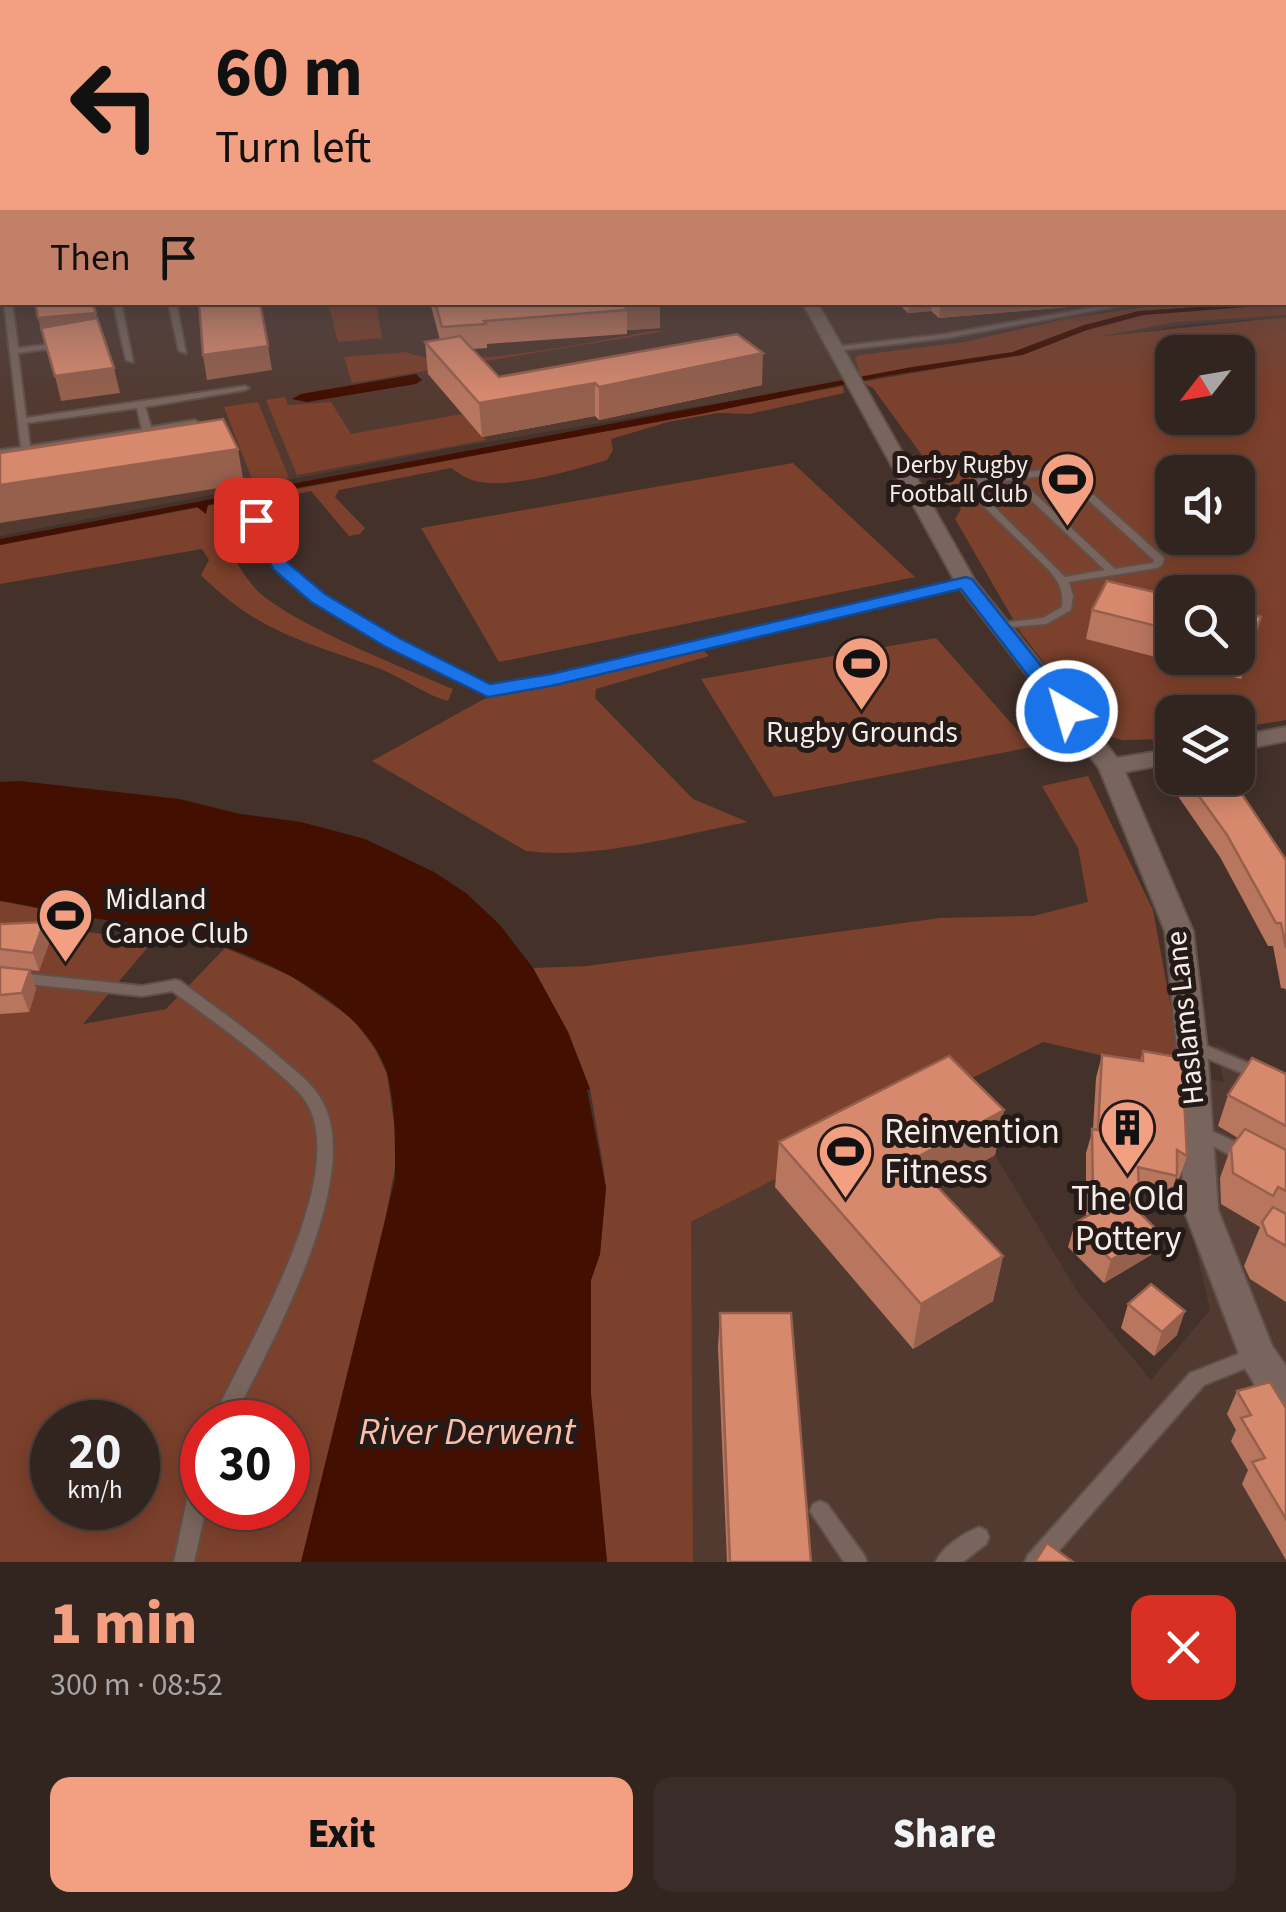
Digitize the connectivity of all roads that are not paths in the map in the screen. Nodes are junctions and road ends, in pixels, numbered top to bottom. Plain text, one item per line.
1 (8, 305) edge
2 (117, 305) edge
3 (173, 305) edge
4 (811, 305) edge
5 (1121, 305) edge
6 (79, 342) edge
7 (834, 349) junction
8 (14, 351) junction
9 (183, 351) dead end
10 (130, 360) dead end
11 (246, 388) dead end
12 (140, 405) junction
13 (23, 420) junction
14 (196, 423) edge
15 (148, 430) junction
16 (26, 448) junction
17 (0, 453) edge
18 (1012, 477) junction
19 (256, 520) dead end
20 (1114, 572) junction
21 (1064, 580) junction
22 (966, 583) junction
23 (1001, 626) junction
24 (1286, 734) edge
25 (1255, 740) edge
26 (1155, 759) edge
27 (1111, 767) junction
28 (0, 976) edge
29 (1192, 1046) junction
30 (1286, 1086) edge
31 (1197, 1130) junction
32 (1253, 1159) edge
33 (1276, 1377) edge
34 (232, 1400) edge
35 (820, 1511) dead end
36 (191, 1530) edge
37 (979, 1537) dead end
38 (184, 1562) edge
39 (858, 1562) edge
40 (946, 1562) edge
41 (1035, 1562) edge

1 - 8 lane
2 - 10 lane
3 - 9 lane
4 - 7 street, Haslams Lane
5 - 7 lane
6 - 8 lane
7 - 22 street, Haslams Lane
8 - 13 lane
11 - 12 lane
12 - 13 lane
12 - 15 lane
13 - 16 lane
14 - 15 lane
15 - 16 lane
16 - 17 lane
18 - 20 lane
18 - 20 lane
18 - 21 lane
19 - 22 lane
20 - 21 lane
21 - 23 lane
22 - 23 street, Haslams Lane
23 - 27 street, Haslams Lane
24 - 25 street
26 - 27 street
27 - 29 street, Haslams Lane
28 - 34 lane
29 - 30 lane
29 - 31 street, Haslams Lane
31 - 32 lane
31 - 33 street, Haslams Lane
33 - 41 lane
35 - 39 lane
36 - 38 lane
37 - 40 lane

